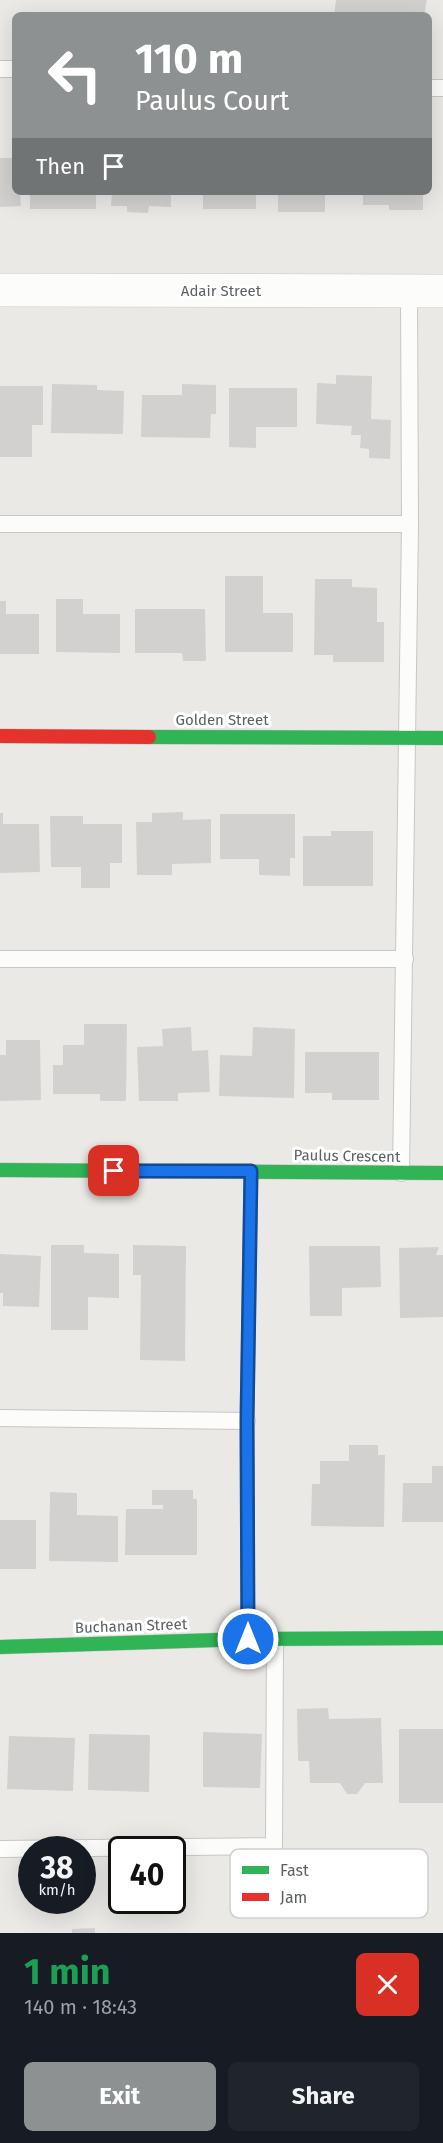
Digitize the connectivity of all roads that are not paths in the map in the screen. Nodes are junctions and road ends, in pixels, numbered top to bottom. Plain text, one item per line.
1 (0, 290) edge
2 (409, 291) junction
3 (443, 291) edge
4 (0, 524) edge
5 (410, 524) junction
6 (0, 736) edge
7 (407, 738) junction
8 (443, 738) edge
9 (0, 959) edge
10 (405, 959) junction
11 (0, 1170) edge
12 (251, 1171) junction
13 (402, 1173) junction
14 (443, 1173) edge
15 (0, 1418) edge
16 (247, 1421) junction
17 (443, 1638) edge
18 (248, 1639) junction
19 (275, 1639) junction
20 (0, 1647) edge
21 (0, 1849) edge

1 - 2 street, Adair Street
2 - 3 street, Adair Street
2 - 5 lane
4 - 5 lane
5 - 7 lane
6 - 7 street, Golden Street
7 - 8 street, Golden Street
7 - 10 lane
9 - 10 lane
10 - 13 lane
11 - 12 street, Paulus Crescent
12 - 13 street, Paulus Crescent
12 - 16 street
13 - 14 street, Paulus Crescent
15 - 16 lane
16 - 18 street
17 - 19 street, Buchanan Street
18 - 19 street, Buchanan Street
18 - 20 street, Buchanan Street
19 - 21 lane

